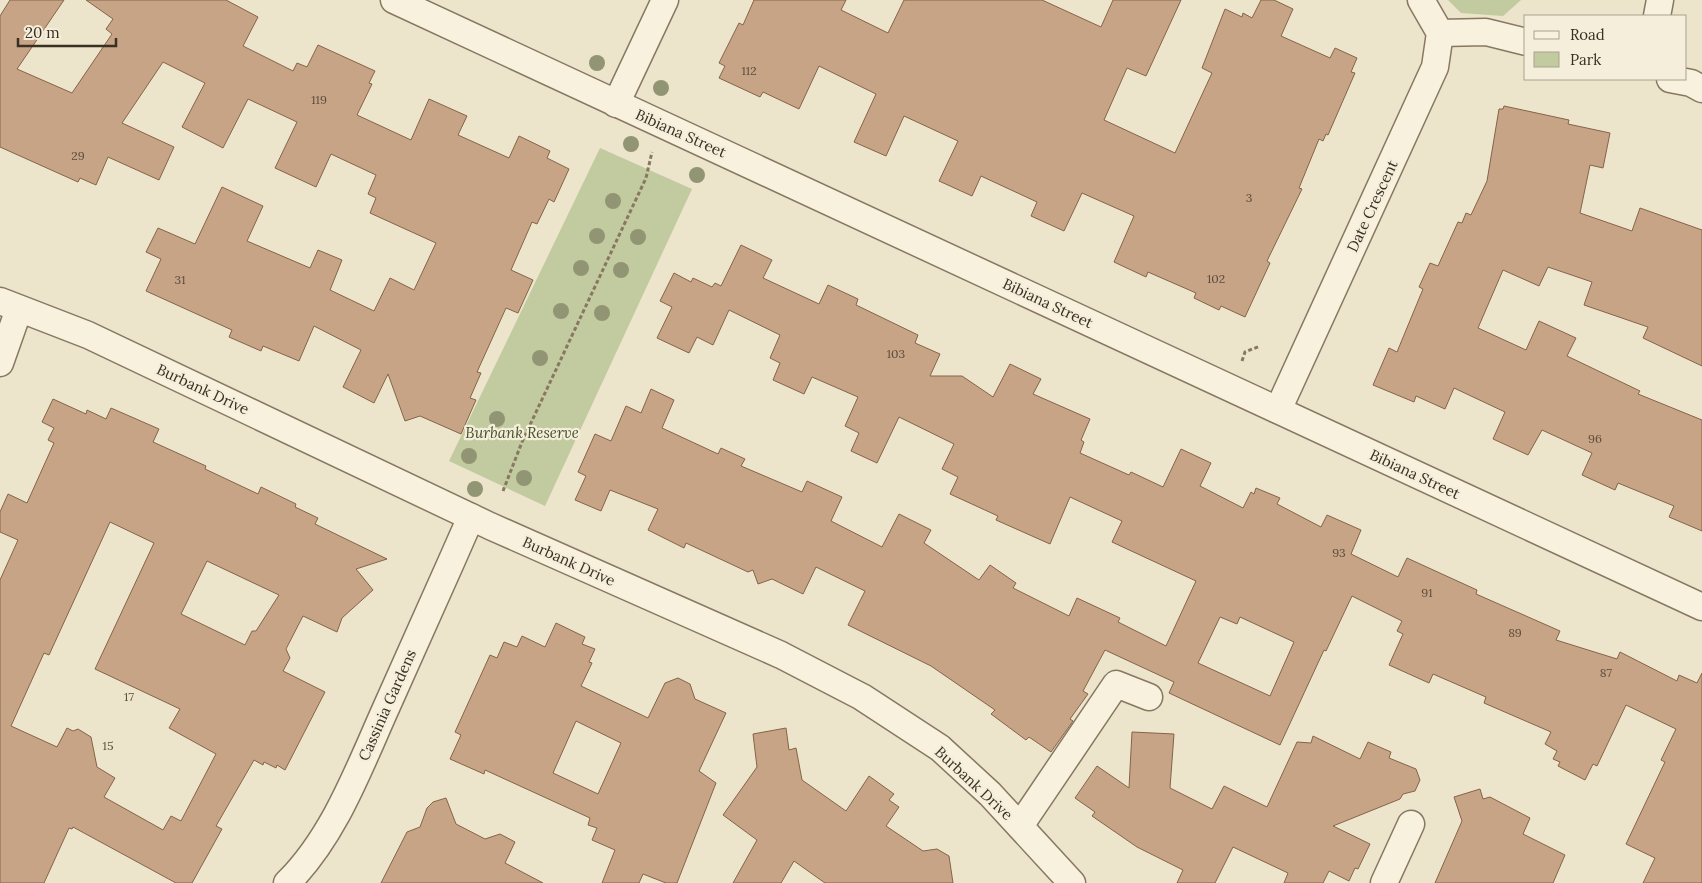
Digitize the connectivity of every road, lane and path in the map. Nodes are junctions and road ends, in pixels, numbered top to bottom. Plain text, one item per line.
1 (394, 0) edge
2 (665, 0) edge
3 (1421, 0) edge
4 (1660, 0) edge
5 (1657, 15) edge
6 (1440, 33) junction
7 (1524, 42) edge
8 (1675, 80) edge
9 (1702, 89) edge
10 (616, 104) junction
11 (663, 124) junction
12 (10, 305) edge
13 (1260, 346) dead end
14 (0, 362) edge
15 (1240, 368) dead end
16 (1278, 410) junction
17 (503, 492) dead end
18 (471, 517) junction
19 (1702, 607) edge
20 (1149, 697) dead end
21 (1411, 824) dead end
22 (1020, 826) junction
23 (287, 883) edge
24 (1072, 883) edge
25 (1384, 883) edge

1 - 10 street, Bibiana Street
2 - 10 street
3 - 6 street
4 - 5 street
6 - 7 street
6 - 16 street, Date Crescent
8 - 9 street
10 - 11 street, Bibiana Street
11 - 16 street, Bibiana Street
11 - 17 path
12 - 14 street
12 - 18 street, Burbank Drive
13 - 15 path
16 - 19 street, Bibiana Street
18 - 22 street, Burbank Drive
18 - 23 street, Cassinia Gardens
20 - 22 street
21 - 25 street
22 - 24 street, Burbank Drive

